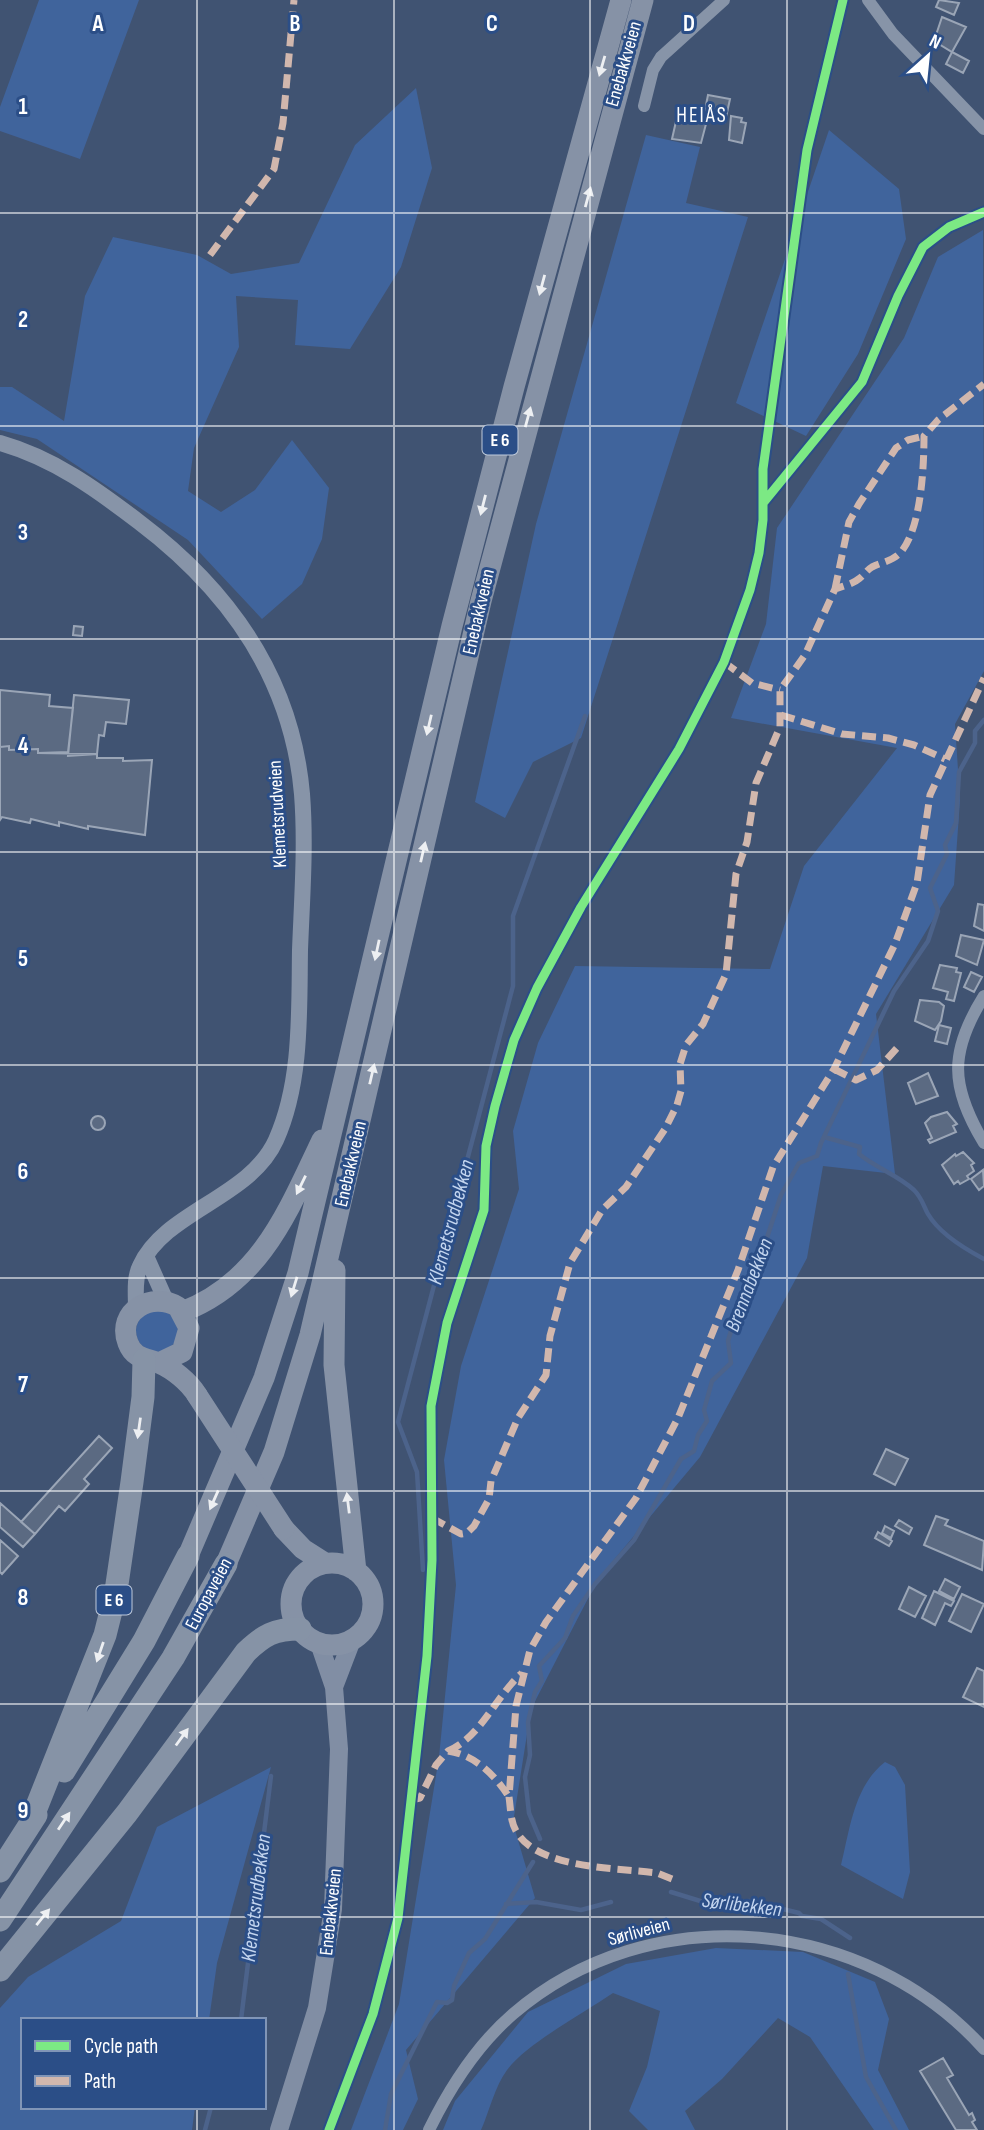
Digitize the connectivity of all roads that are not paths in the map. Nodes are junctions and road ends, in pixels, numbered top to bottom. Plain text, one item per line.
1 (621, 0) edge
2 (643, 0) edge
3 (724, 0) edge
4 (868, 0) edge
5 (644, 106) dead end
6 (984, 129) edge
7 (0, 443) edge
8 (984, 996) edge
9 (341, 1102) junction
10 (984, 1143) edge
11 (312, 1222) joint
12 (336, 1229) junction
13 (146, 1256) junction
14 (174, 1307) junction
15 (136, 1308) junction
16 (186, 1345) junction
17 (151, 1362) junction
18 (195, 1392) junction
19 (285, 1531) junction
20 (188, 1556) joint
21 (325, 1563) junction
22 (226, 1564) joint
23 (356, 1571) junction
24 (296, 1584) junction
25 (299, 1629) junction
26 (352, 1640) junction
27 (319, 1643) junction
28 (334, 1687) junction
29 (29, 1826) junction
30 (0, 1871) edge
31 (0, 1920) edge
32 (0, 1970) edge
33 (984, 2049) edge
34 (279, 2130) edge
35 (429, 2130) edge

1 -> 9 highway, Enebakkveien / E 6
12 -> 2 highway, Enebakkveien / E 6
3 - 5 street
4 - 6 street
7 - 13 street, Klemetsrudveien
8 - 10 street
9 - 11 highway, Enebakkveien / E 6
9 -> 14 highway, E 6
11 -> 20 highway, Europaveien / E 6
12 - 22 highway, Europaveien / E 6
23 -> 12 highway, E 6
13 - 14 street
13 - 15 street, Klemetsrudveien
14 - 15 highway, E 6
14 - 16 highway
15 - 17 highway
16 - 17 highway
16 - 18 highway
17 - 18 highway
17 -> 29 highway, E 6
18 - 19 highway, bridge
19 - 21 highway
19 - 24 highway
20 - 29 highway, Europaveien / E 6
21 - 23 highway
21 - 24 highway
31 -> 22 highway, Europaveien / E 6
23 - 26 highway, E 6
24 - 25 highway
25 - 27 highway
32 -> 25 highway
26 - 27 highway
26 - 28 main road, Enebakkveien
27 - 28 main road, Enebakkveien
28 - 34 main road, Enebakkveien
29 - 30 highway, Europaveien / E 6
33 - 35 street, Sørliveien

